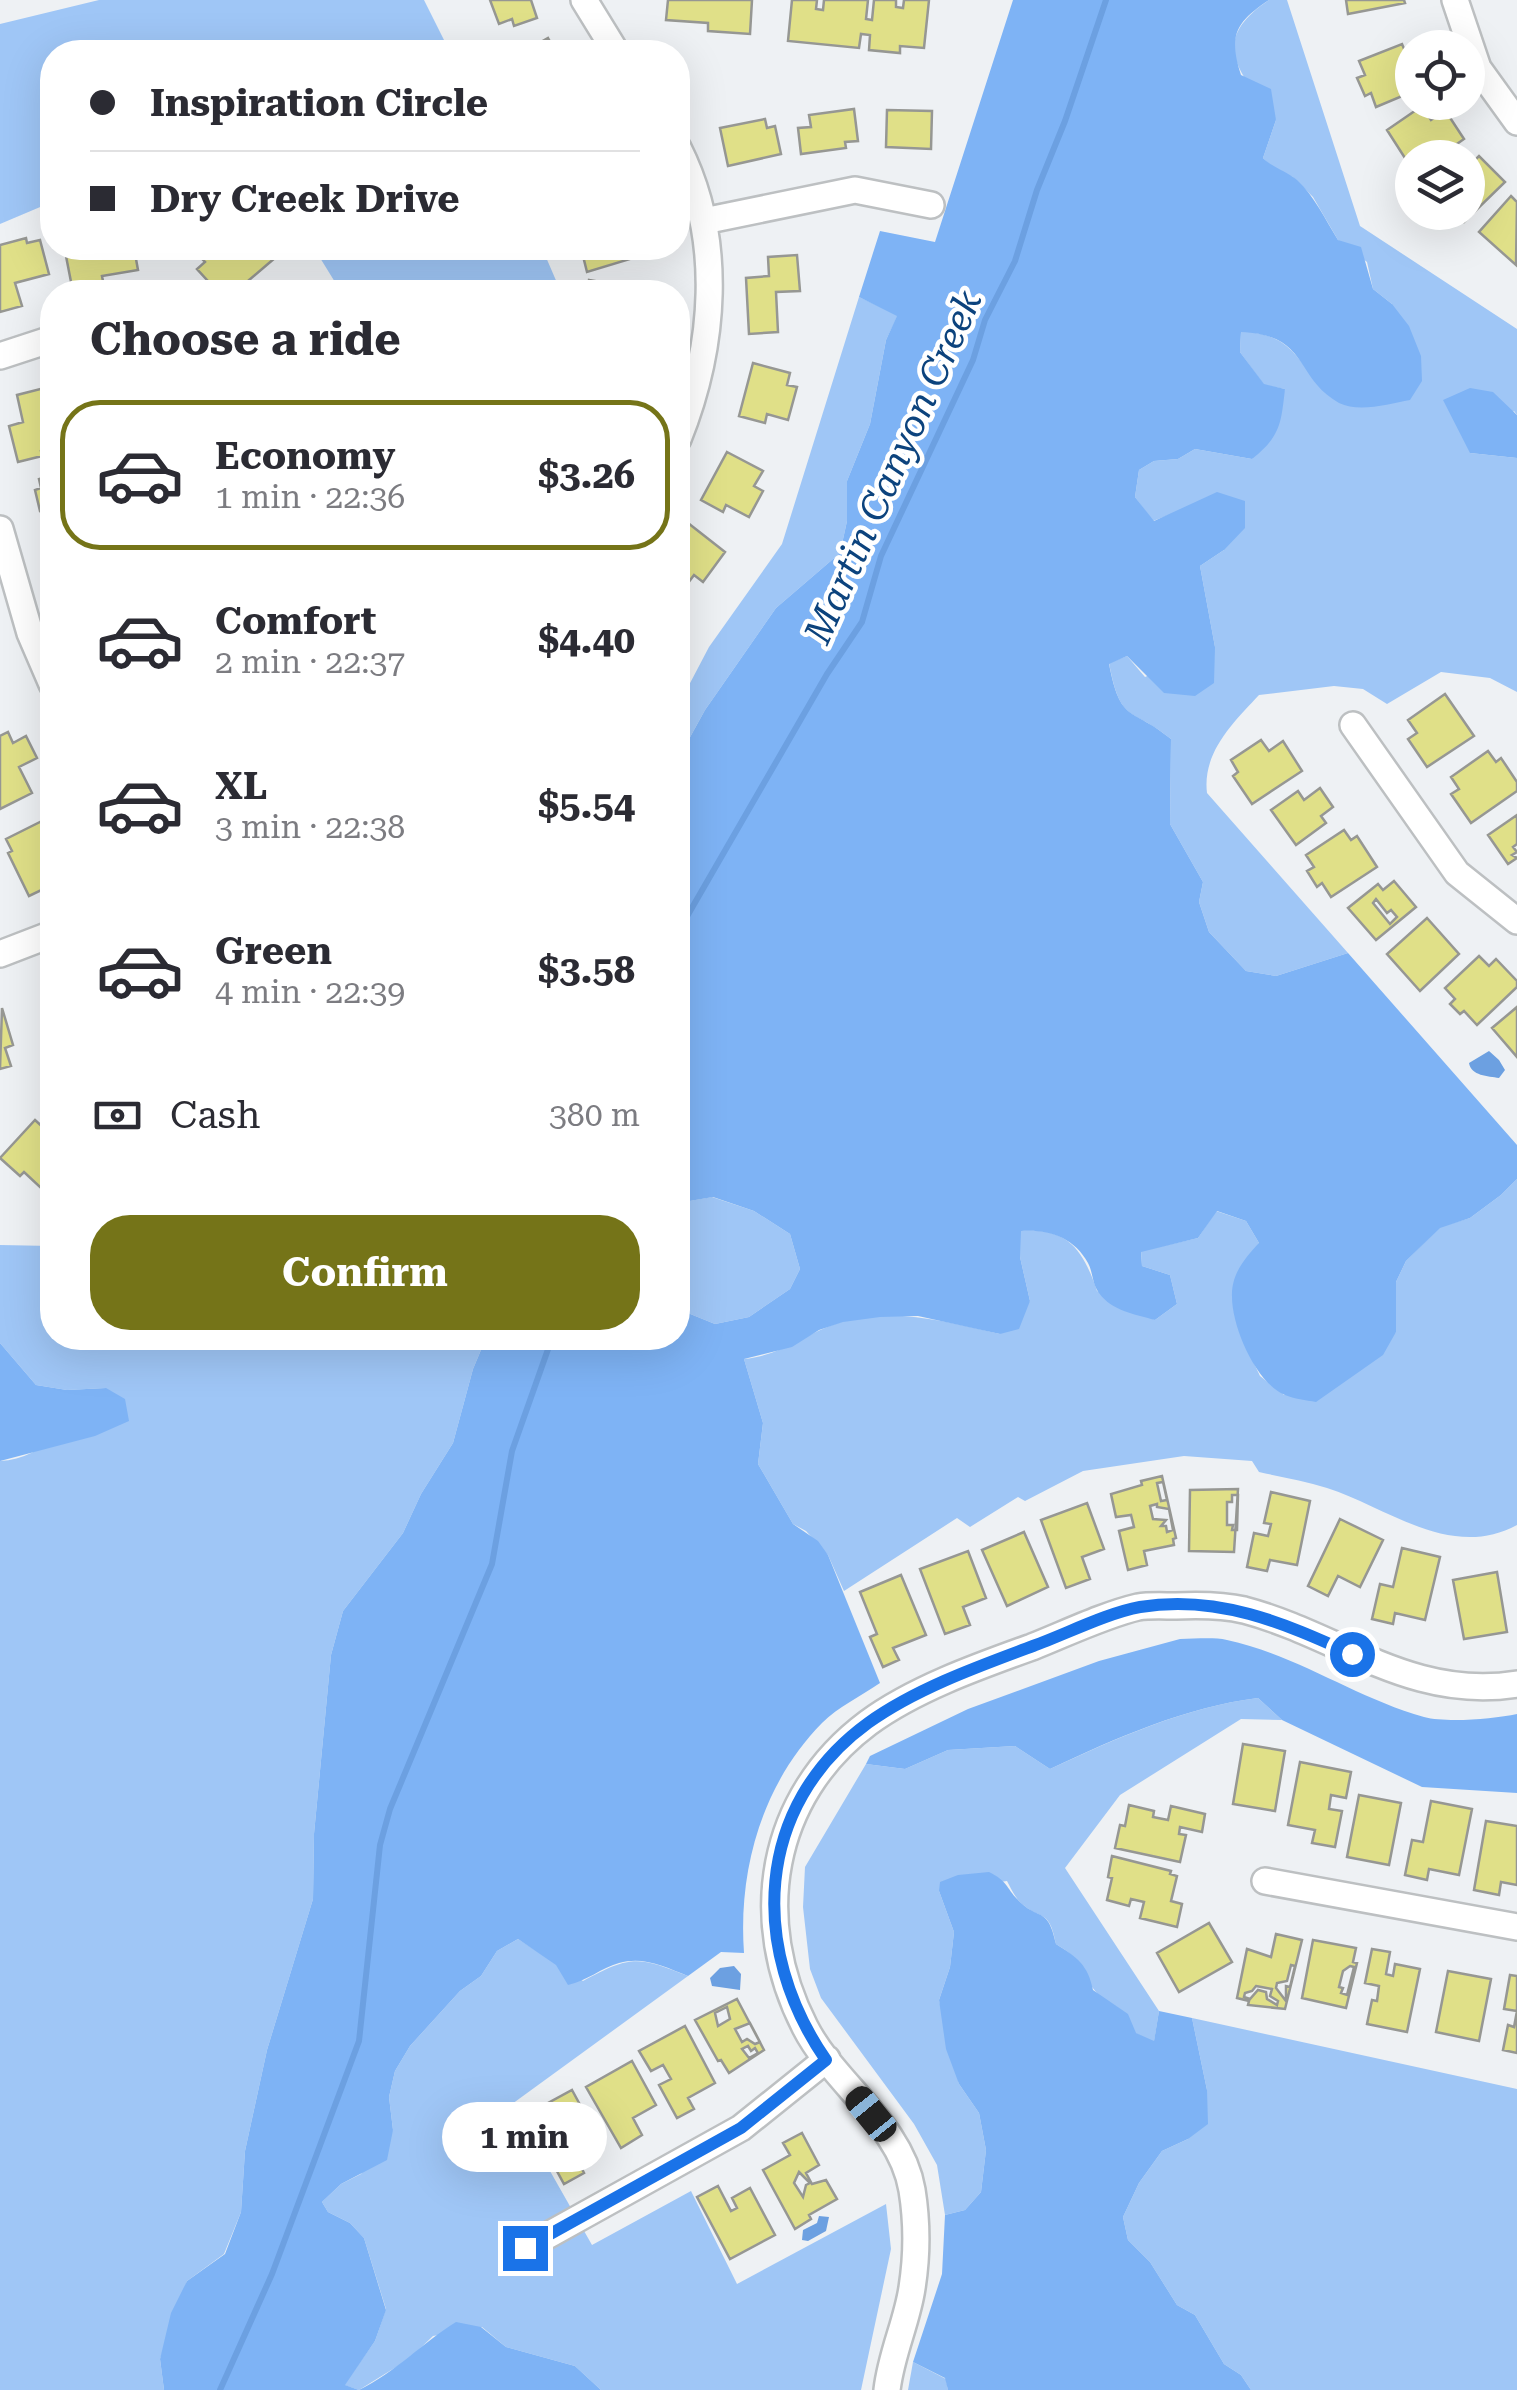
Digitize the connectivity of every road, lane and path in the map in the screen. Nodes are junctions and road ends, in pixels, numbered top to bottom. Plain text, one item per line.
1 (584, 0) edge
2 (1454, 0) edge
3 (609, 40) edge
4 (1517, 122) edge
5 (690, 182) edge
6 (931, 204) dead end
7 (704, 221) junction
8 (40, 343) edge
9 (0, 356) edge
10 (690, 401) edge
11 (0, 529) edge
12 (40, 656) edge
13 (1353, 725) dead end
14 (1517, 921) edge
15 (40, 939) edge
16 (0, 954) edge
17 (1517, 1684) edge
18 (1265, 1881) dead end
19 (1517, 1927) edge
20 (826, 2060) junction
21 (525, 2248) dead end
22 (887, 2390) edge

1 - 3 street
2 - 4 street
5 - 7 street
6 - 7 street
7 - 10 street
8 - 9 street
11 - 12 street
13 - 14 street
15 - 16 street
17 - 20 street
18 - 19 street
20 - 21 street
20 - 22 street

